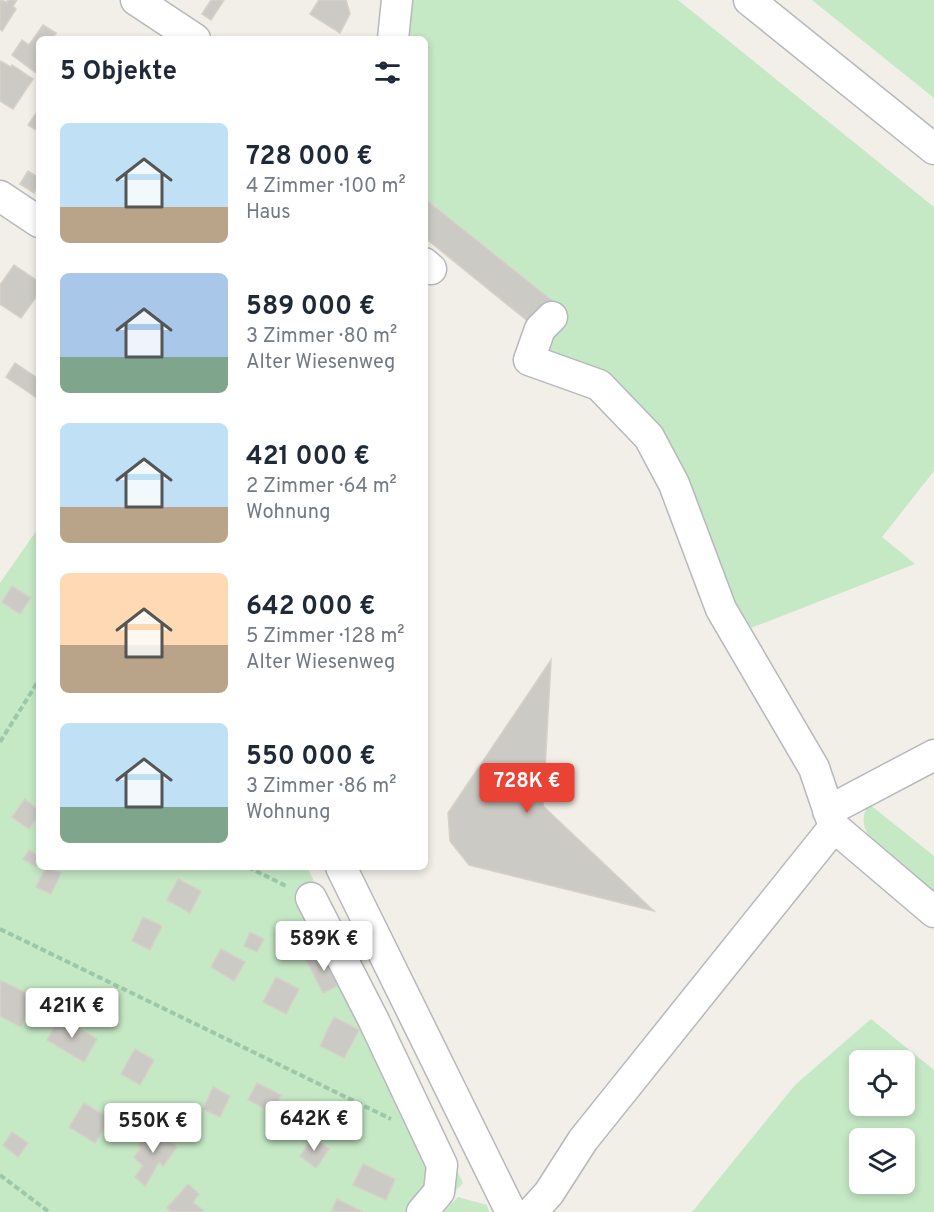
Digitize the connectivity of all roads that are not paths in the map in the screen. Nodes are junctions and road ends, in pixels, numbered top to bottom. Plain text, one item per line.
1 (136, 0) edge
2 (397, 0) edge
3 (749, 0) edge
4 (190, 36) edge
5 (393, 36) edge
6 (934, 149) edge
7 (0, 196) edge
8 (36, 220) edge
9 (552, 317) dead end
10 (934, 755) edge
11 (831, 819) junction
12 (342, 870) edge
13 (311, 898) road end
14 (934, 912) edge
15 (422, 1212) edge
16 (511, 1212) edge
17 (532, 1212) edge

1 - 4 street
2 - 5 street
3 - 6 street
7 - 8 street
9 - 11 street
10 - 11 street
11 - 14 street
11 - 17 street
12 - 16 street
13 - 15 street

